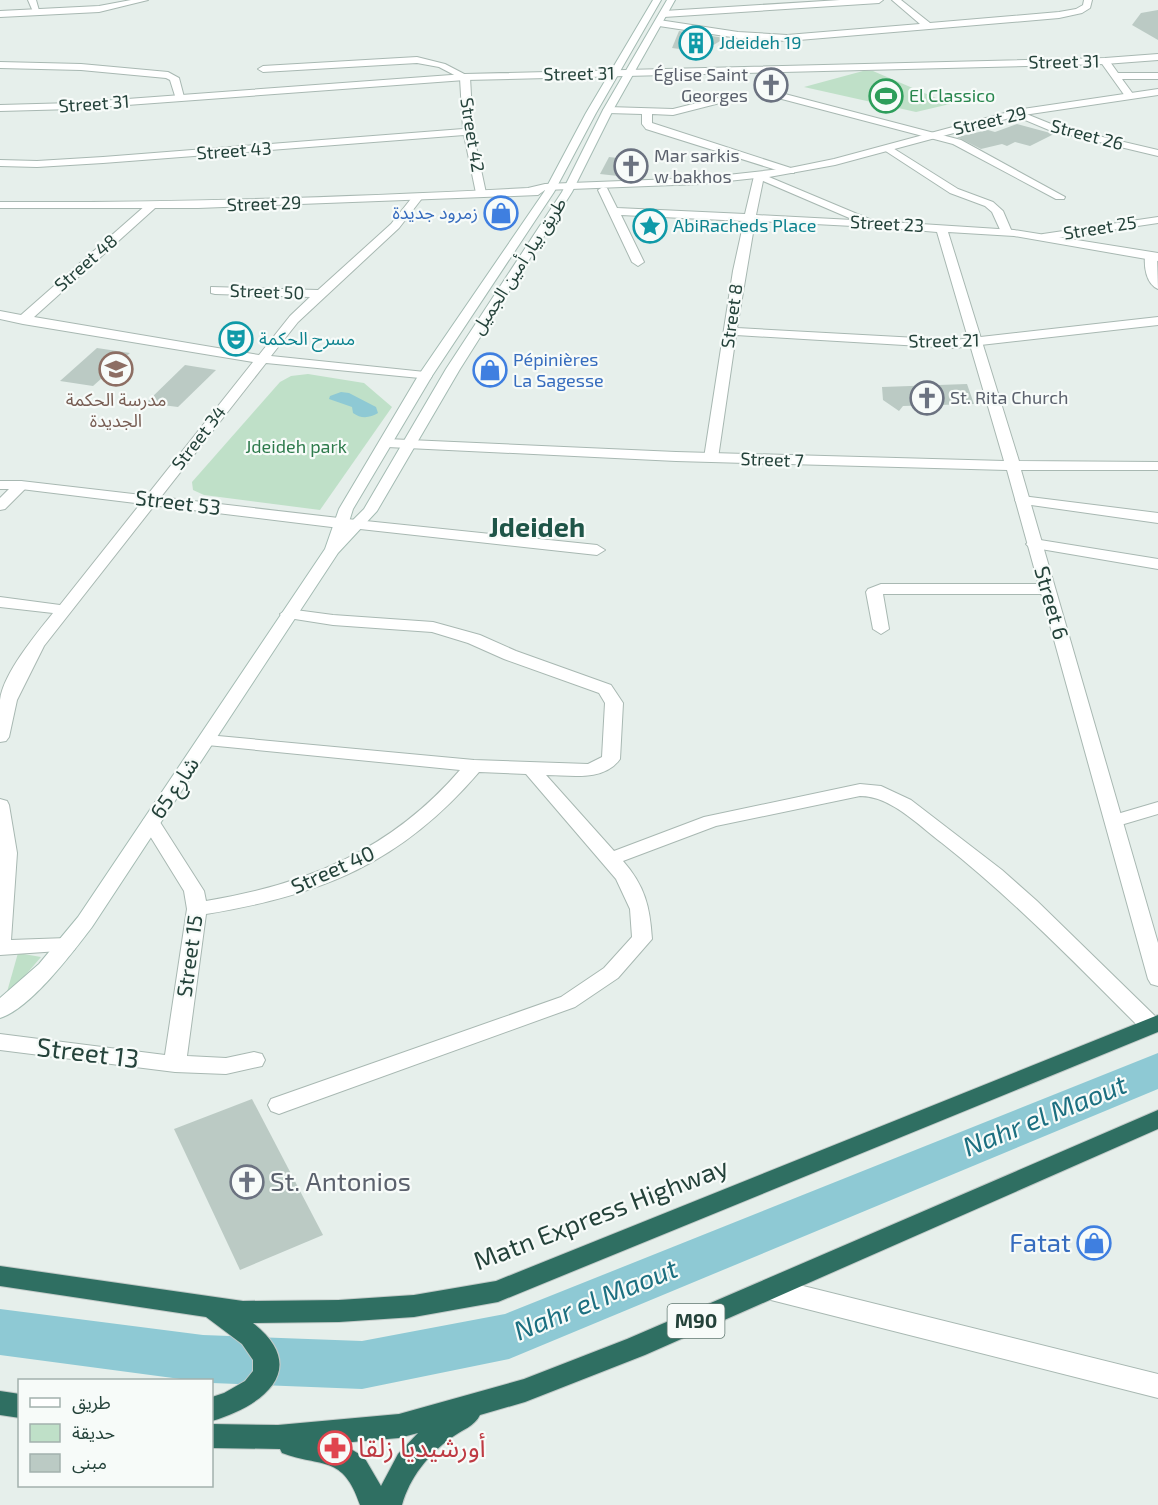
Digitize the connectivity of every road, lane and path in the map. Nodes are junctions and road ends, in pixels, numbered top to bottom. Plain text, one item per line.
1 (32, 0) edge
2 (144, 0) edge
3 (657, 0) edge
4 (671, 0) edge
5 (879, 0) edge
6 (896, 0) edge
7 (1088, 0) edge
8 (37, 12) junction
9 (0, 14) edge
10 (661, 19) junction
11 (927, 25) junction
12 (1158, 57) edge
13 (1106, 62) junction
14 (0, 65) edge
15 (263, 69) dead end
16 (631, 73) junction
17 (614, 74) junction
18 (1116, 76) junction
19 (1158, 76) edge
20 (465, 77) junction
21 (1158, 92) edge
22 (1128, 94) junction
23 (780, 96) dead end
24 (179, 97) junction
25 (717, 101) dead end
26 (0, 108) edge
27 (608, 110) junction
28 (647, 113) junction
29 (1016, 113) junction
30 (468, 132) junction
31 (934, 134) junction
32 (888, 148) junction
33 (1158, 153) edge
34 (0, 163) edge
35 (790, 171) junction
36 (759, 176) junction
37 (636, 185) junction
38 (568, 189) junction
39 (551, 190) junction
40 (603, 190) junction
41 (481, 193) junction
42 (1060, 196) dead end
43 (418, 197) junction
44 (0, 205) edge
45 (150, 207) junction
46 (614, 211) junction
47 (749, 218) junction
48 (1158, 220) edge
49 (872, 224) junction
50 (941, 227) junction
51 (1006, 232) junction
52 (1043, 237) junction
53 (1154, 256) edge
54 (639, 262) dead end
55 (1158, 285) edge
56 (215, 290) dead end
57 (319, 294) junction
58 (0, 315) edge
59 (23, 320) junction
60 (1158, 321) edge
61 (730, 331) junction
62 (976, 342) junction
63 (261, 359) junction
64 (425, 376) junction
65 (387, 443) junction
66 (408, 444) junction
67 (711, 458) junction
68 (1013, 466) junction
69 (1158, 466) edge
70 (21, 484) junction
71 (0, 485) edge
72 (151, 500) junction
73 (1022, 500) junction
74 (0, 506) edge
75 (1158, 518) edge
76 (339, 523) junction
77 (356, 525) junction
78 (1034, 544) junction
79 (597, 549) dead end
80 (332, 550) junction
81 (1158, 564) edge
82 (1047, 590) junction
83 (0, 602) edge
84 (64, 610) junction
85 (288, 614) junction
86 (881, 629) dead end
87 (0, 737) edge
88 (207, 740) junction
89 (474, 766) junction
90 (531, 769) junction
91 (0, 805) edge
92 (1158, 808) edge
93 (1114, 821) junction
94 (151, 823) junction
95 (611, 859) junction
96 (198, 909) junction
97 (1, 918) edge
98 (67, 945) junction
99 (0, 947) edge
100 (1158, 979) edge
101 (0, 1010) edge
102 (1154, 1024) edge
103 (0, 1042) edge
104 (254, 1060) dead end
105 (175, 1064) junction
106 (279, 1106) dead end
107 (1158, 1119) edge
108 (0, 1276) edge
109 (771, 1289) junction
110 (214, 1309) junction
111 (1158, 1386) edge
112 (505, 1395) junction
113 (0, 1403) edge
114 (18, 1406) edge
115 (213, 1409) edge
116 (213, 1436) edge
117 (244, 1437) junction
118 (374, 1505) edge
119 (388, 1505) edge

1 - 8 street
2 - 8 street
3 - 17 street, طريق بيار أمين الجميل
4 - 10 street, طريق بيار أمين الجميل
5 - 10 street
6 - 11 street
7 - 11 street
8 - 9 street
10 - 11 street
10 - 16 street, طريق بيار أمين الجميل
12 - 13 street, Street 31
13 - 16 street, Street 31
13 - 18 street
14 - 24 street
15 - 20 street
16 - 17 street, Street 31
16 - 27 street, طريق بيار أمين الجميل
17 - 20 street, Street 31
17 - 39 street, طريق بيار أمين الجميل
18 - 19 street
18 - 22 street
20 - 24 street, Street 31
20 - 30 street, Street 42
21 - 22 street, Street 29
22 - 29 street, Street 29
23 - 31 street
24 - 26 street, Street 31
25 - 28 street
27 - 28 street
27 - 38 street, طريق بيار أمين الجميل
28 - 35 street, Street 29
29 - 31 street, Street 29
29 - 33 street, Street 26
30 - 34 street, Street 43
30 - 41 street, Street 42
31 - 32 street, Street 29
31 - 42 street
32 - 35 street, Street 29
32 - 51 street
35 - 36 street, Street 29
36 - 37 street, Street 29
36 - 47 street, Street 8
36 - 49 street
37 - 38 street, Street 29
37 - 40 street, Street 29
38 - 39 street, Street 29
38 - 40 street, Street 29
38 - 66 street, طريق بيار أمين الجميل
39 - 41 street, Street 29
39 - 64 street, طريق بيار أمين الجميل
40 - 46 street
41 - 43 street, Street 29
43 - 45 street, Street 29
43 - 57 street, Street 34
44 - 45 street, Street 29
45 - 59 street, Street 48
46 - 47 street, Street 23
46 - 54 street
47 - 49 street, Street 23
47 - 61 street, Street 8
48 - 52 street, Street 25
49 - 50 street, Street 23
50 - 51 street, Street 23
50 - 62 street, Street 6
51 - 52 street, Street 23
52 - 53 street, Street 23
53 - 55 street
56 - 57 street, Street 50
57 - 63 street, Street 34
58 - 59 street
59 - 63 street
60 - 62 street, Street 21
61 - 62 street, Street 21
61 - 67 street, Street 8
62 - 68 street, Street 6
63 - 64 street
63 - 72 street, Street 34
64 - 65 street, طريق بيار أمين الجميل
65 - 66 street, Street 7
65 - 76 street, طريق بيار أمين الجميل
66 - 67 street, Street 7
66 - 77 street, طريق بيار أمين الجميل
67 - 68 street, Street 7
68 - 69 street, Street 7
68 - 73 street, Street 6
70 - 71 street, Street 53
70 - 72 street, Street 53
70 - 74 street
72 - 76 street, Street 53
72 - 84 street, Street 34
73 - 75 street
73 - 78 street, Street 6
76 - 77 street, Street 53
76 - 80 street, شارع 65
77 - 79 street, Street 53
77 - 80 street, شارع 65
78 - 81 street
78 - 82 street, Street 6
80 - 85 street, شارع 65
82 - 86 street
82 - 93 street, Street 6
83 - 84 street
84 - 87 street, Street 34
85 - 88 street, شارع 65
85 - 90 street
88 - 89 street
88 - 94 street, شارع 65
89 - 90 street
89 - 96 street, Street 40
90 - 95 street
91 - 97 street
92 - 93 street
93 - 100 street, Street 6
94 - 96 street, Street 15
94 - 98 street, شارع 65
95 - 102 street
95 - 106 street
96 - 105 street, Street 15
97 - 99 street
98 - 99 street
98 - 101 street, شارع 65
102 - 110 highway, Matn Express Highway
103 - 105 street, Street 13
104 - 105 street, Street 13
107 - 109 highway, M90
108 - 110 highway, Matn Express Highway
109 - 111 street
109 - 112 highway, M90
110 - 115 highway
112 - 117 highway, M90
112 - 119 highway
113 - 114 highway
116 - 117 highway, M90
117 - 118 highway

